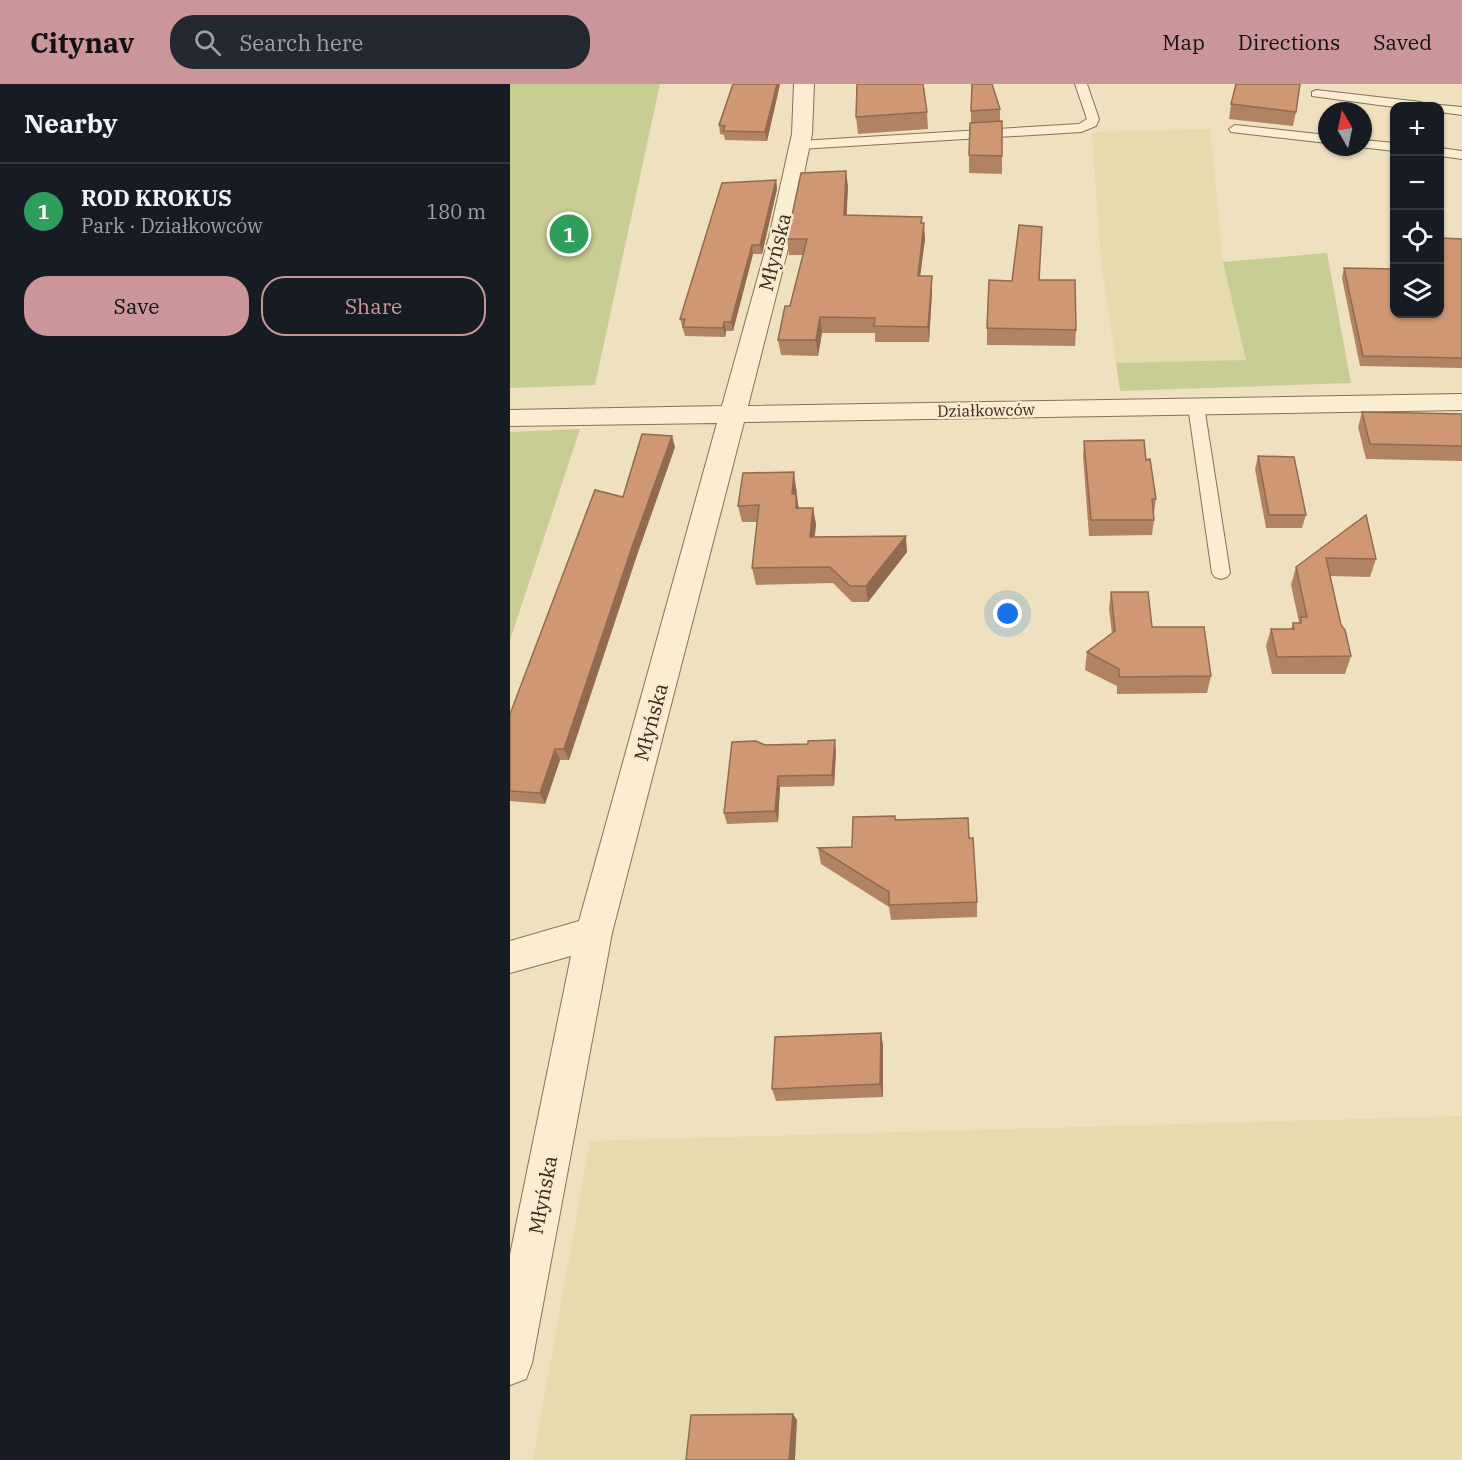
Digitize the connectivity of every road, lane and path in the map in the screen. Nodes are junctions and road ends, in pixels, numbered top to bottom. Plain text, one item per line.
1 (804, 84) edge
2 (1081, 84) edge
3 (1316, 94) dead end
4 (1390, 102) edge
5 (1444, 109) edge
6 (1462, 111) edge
7 (1235, 129) dead end
8 (1318, 139) edge
9 (800, 145) junction
10 (1372, 145) edge
11 (1390, 147) edge
12 (1444, 153) edge
13 (1462, 155) edge
14 (1462, 402) edge
15 (1196, 406) junction
16 (733, 413) junction
17 (510, 418) edge
18 (1221, 573) dead end
19 (594, 933) junction
20 (510, 957) edge
21 (510, 1364) edge

1 - 9 street, Młyńska
2 - 9 lane
3 - 4 lane
5 - 6 lane
7 - 8 lane
9 - 16 street, Młyńska
10 - 11 lane
12 - 13 lane
14 - 15 street, Działkowców
15 - 16 street, Działkowców
15 - 18 lane
16 - 17 street, Działkowców
16 - 19 street, Młyńska
19 - 20 street
19 - 21 street, Młyńska

